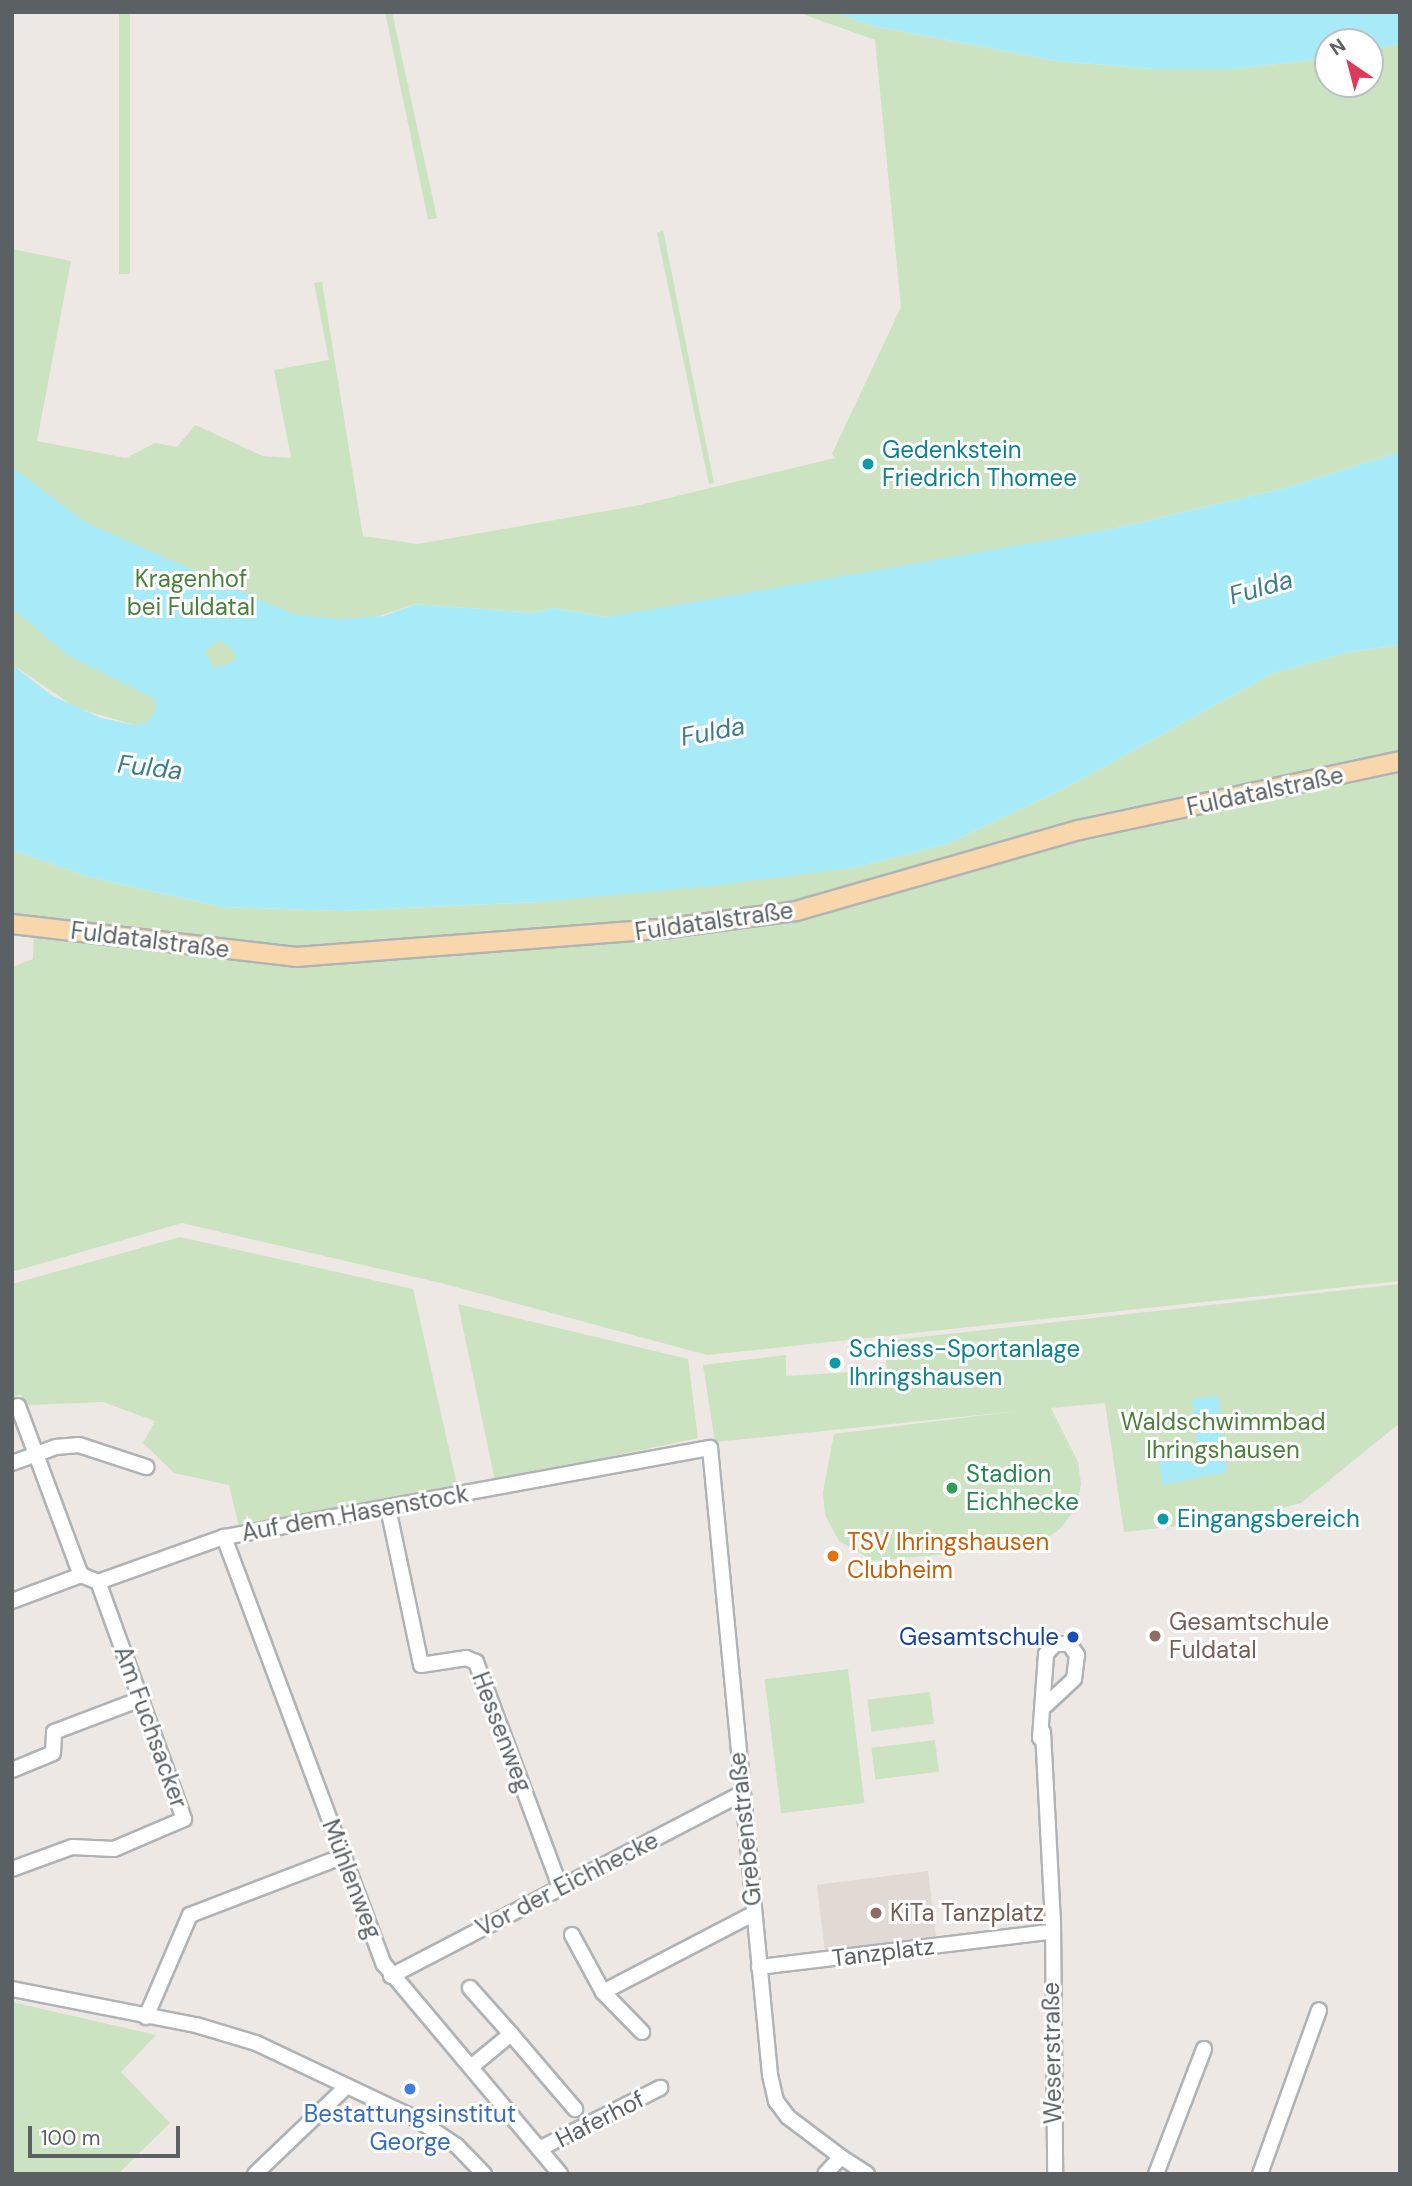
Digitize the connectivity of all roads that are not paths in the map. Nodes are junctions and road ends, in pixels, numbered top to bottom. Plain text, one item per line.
1 (1400, 761) edge
2 (12, 924) edge
3 (18, 1406) dead end
4 (709, 1448) joint
5 (36, 1453) junction
6 (12, 1463) edge
7 (146, 1467) dead end
8 (388, 1508) junction
9 (224, 1537) junction
10 (81, 1575) junction
11 (98, 1582) junction
12 (12, 1601) edge
13 (141, 1699) junction
14 (1046, 1705) junction
15 (12, 1770) edge
16 (743, 1793) junction
17 (344, 1856) junction
18 (12, 1869) edge
19 (560, 1887) junction
20 (753, 1914) junction
21 (1049, 1932) junction
22 (572, 1935) dead end
23 (759, 1967) junction
24 (391, 1976) junction
25 (470, 1988) dead end
26 (12, 1989) edge
27 (603, 1992) junction
28 (1319, 2010) dead end
29 (146, 2017) junction
30 (642, 2032) dead end
31 (511, 2034) junction
32 (1204, 2049) dead end
33 (471, 2067) junction
34 (347, 2086) junction
35 (660, 2088) dead end
36 (575, 2109) dead end
37 (539, 2149) junction
38 (841, 2157) junction
39 (255, 2174) edge
40 (484, 2174) edge
41 (560, 2174) edge
42 (825, 2174) edge
43 (867, 2174) edge
44 (1055, 2174) edge
45 (1156, 2174) edge
46 (1260, 2174) edge

1 - 2 main road, Fuldatalstraße
3 - 5 street
4 - 8 street, Auf dem Hasenstock
4 - 16 street, Grebenstraße
5 - 6 street
5 - 7 street
5 - 10 street
8 - 9 street, Auf dem Hasenstock
8 - 19 street, Hessenweg
9 - 11 street, Auf dem Hasenstock
9 - 17 street, Mühlenweg
10 - 11 street
10 - 12 street
11 - 13 street, Am Fuchsacker
13 - 15 street
13 - 18 street, Am Fuchsacker
14 - 14 street, Weserstraße
14 - 21 street, Weserstraße
16 - 19 street, Vor der Eichhecke
16 - 20 street, Grebenstraße
17 - 24 street, Mühlenweg
17 - 29 street
19 - 24 street, Vor der Eichhecke
20 - 23 street, Grebenstraße
20 - 27 street
21 - 23 street, Tanzplatz
21 - 44 street, Weserstraße
22 - 27 street
23 - 38 street, Grebenstraße
24 - 33 street, Mühlenweg
25 - 31 street
26 - 29 street
27 - 30 street
28 - 46 street
29 - 34 street
31 - 33 street
31 - 36 street
32 - 45 street
33 - 37 street, Mühlenweg
34 - 39 street
34 - 40 street
35 - 37 street, Haferhof
37 - 41 street, Mühlenweg
38 - 42 street
38 - 43 street, Grebenstraße

